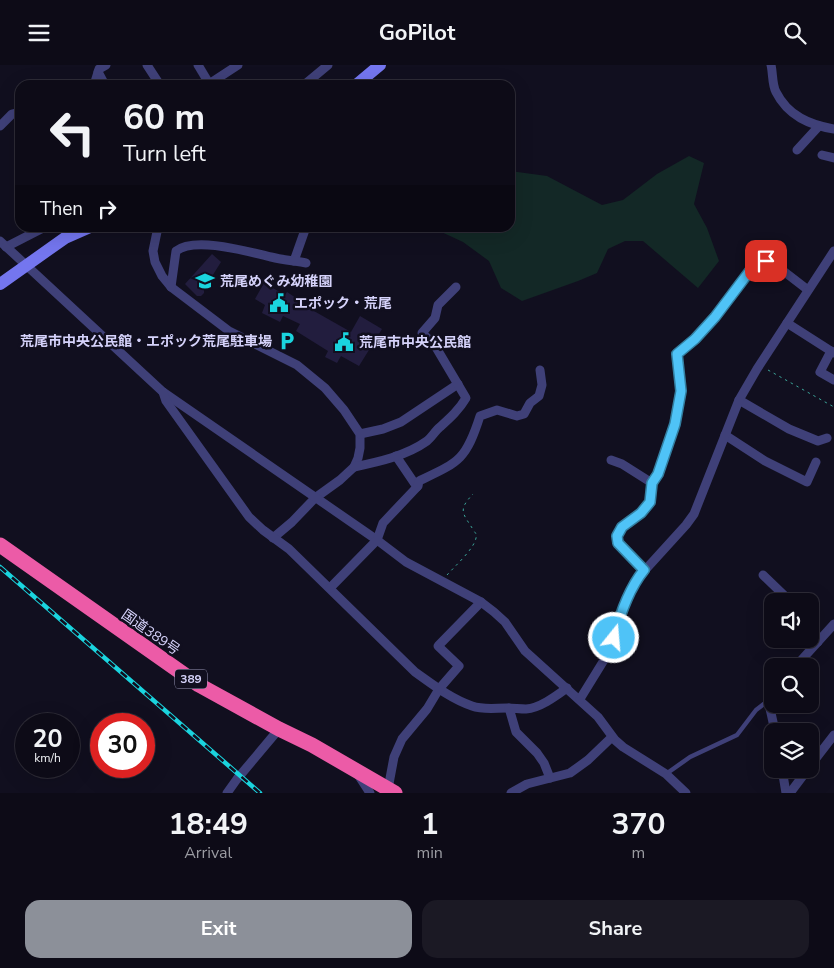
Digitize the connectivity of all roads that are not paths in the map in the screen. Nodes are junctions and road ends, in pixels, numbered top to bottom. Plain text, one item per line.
1 (106, 65) edge
2 (147, 65) edge
3 (198, 65) edge
4 (238, 65) edge
5 (380, 65) edge
6 (771, 65) edge
7 (322, 67) edge
8 (95, 78) edge
9 (157, 80) edge
10 (207, 80) edge
11 (216, 80) edge
12 (309, 80) edge
13 (362, 80) edge
14 (15, 113) edge
15 (0, 126) edge
16 (819, 126) junction
17 (834, 129) edge
18 (797, 150) dead end
19 (822, 155) dead end
20 (834, 158) edge
21 (33, 232) edge
22 (79, 232) edge
23 (157, 232) edge
24 (304, 232) edge
25 (3, 244) edge
26 (834, 251) edge
27 (294, 261) junction
28 (306, 263) dead end
29 (25, 266) junction
30 (0, 284) edge
31 (172, 287) junction
32 (456, 287) dead end
33 (808, 290) junction
34 (787, 323) junction
35 (833, 352) edge
36 (540, 370) dead end
37 (834, 380) edge
38 (458, 384) junction
39 (163, 391) junction
40 (739, 400) junction
41 (360, 434) junction
42 (725, 435) junction
43 (827, 438) dead end
44 (396, 456) junction
45 (611, 461) dead end
46 (816, 462) dead end
47 (354, 467) junction
48 (652, 483) junction
49 (417, 487) junction
50 (315, 497) junction
51 (273, 538) junction
52 (377, 540) junction
53 (0, 545) edge
54 (644, 570) junction
55 (763, 575) dead end
56 (330, 588) junction
57 (782, 593) edge
58 (481, 602) junction
59 (834, 624) edge
60 (819, 641) edge
61 (812, 648) edge
62 (803, 658) edge
63 (567, 688) junction
64 (439, 689) junction
65 (580, 699) junction
66 (764, 703) edge
67 (509, 708) junction
68 (279, 729) junction
69 (834, 735) edge
70 (612, 737) junction
71 (819, 755) edge
72 (356, 771) junction
73 (666, 774) junction
74 (550, 778) junction
75 (784, 778) edge
76 (801, 778) edge
77 (392, 791) edge
78 (227, 793) edge
79 (370, 793) edge
80 (511, 793) edge
81 (686, 793) edge
82 (788, 793) edge

1 - 8 street
2 - 9 street
3 - 10 street
4 - 11 street
5 - 13 main road
6 - 16 street
7 - 12 street
14 - 15 street
16 - 17 street
16 - 18 street
19 - 20 street
21 - 25 street
22 - 29 main road
23 - 31 street
24 - 27 street
25 - 29 street
26 - 33 street
27 - 28 street
27 - 31 street
29 - 30 main road
29 - 39 street
31 - 41 street
32 - 38 street
33 - 34 street
33 - 48 street
34 - 35 street
34 - 40 street
35 - 37 street
36 - 49 street
38 - 41 street
38 - 44 street
39 - 50 street
39 - 51 street
40 - 42 street
40 - 43 street
41 - 47 street
42 - 46 street
42 - 54 street
44 - 47 street
44 - 49 street
45 - 48 street
47 - 50 street
48 - 54 street
49 - 52 street
50 - 51 street
50 - 52 street
51 - 56 street
52 - 56 street
52 - 58 street
53 - 68 highway, 国道389号 / 389
54 - 65 street
55 - 57 street
56 - 64 street
58 - 63 street
58 - 64 street
59 - 60 street
61 - 62 street
63 - 65 street
63 - 67 street
64 - 67 street
64 - 77 street
65 - 70 street
66 - 73 lane
67 - 74 street
68 - 72 highway, 国道389号 / 389
68 - 78 street
69 - 71 street
70 - 73 street
70 - 74 street
72 - 77 highway, 国道389号 / 389
72 - 79 street
73 - 81 street
74 - 80 street
75 - 82 street
76 - 82 street

